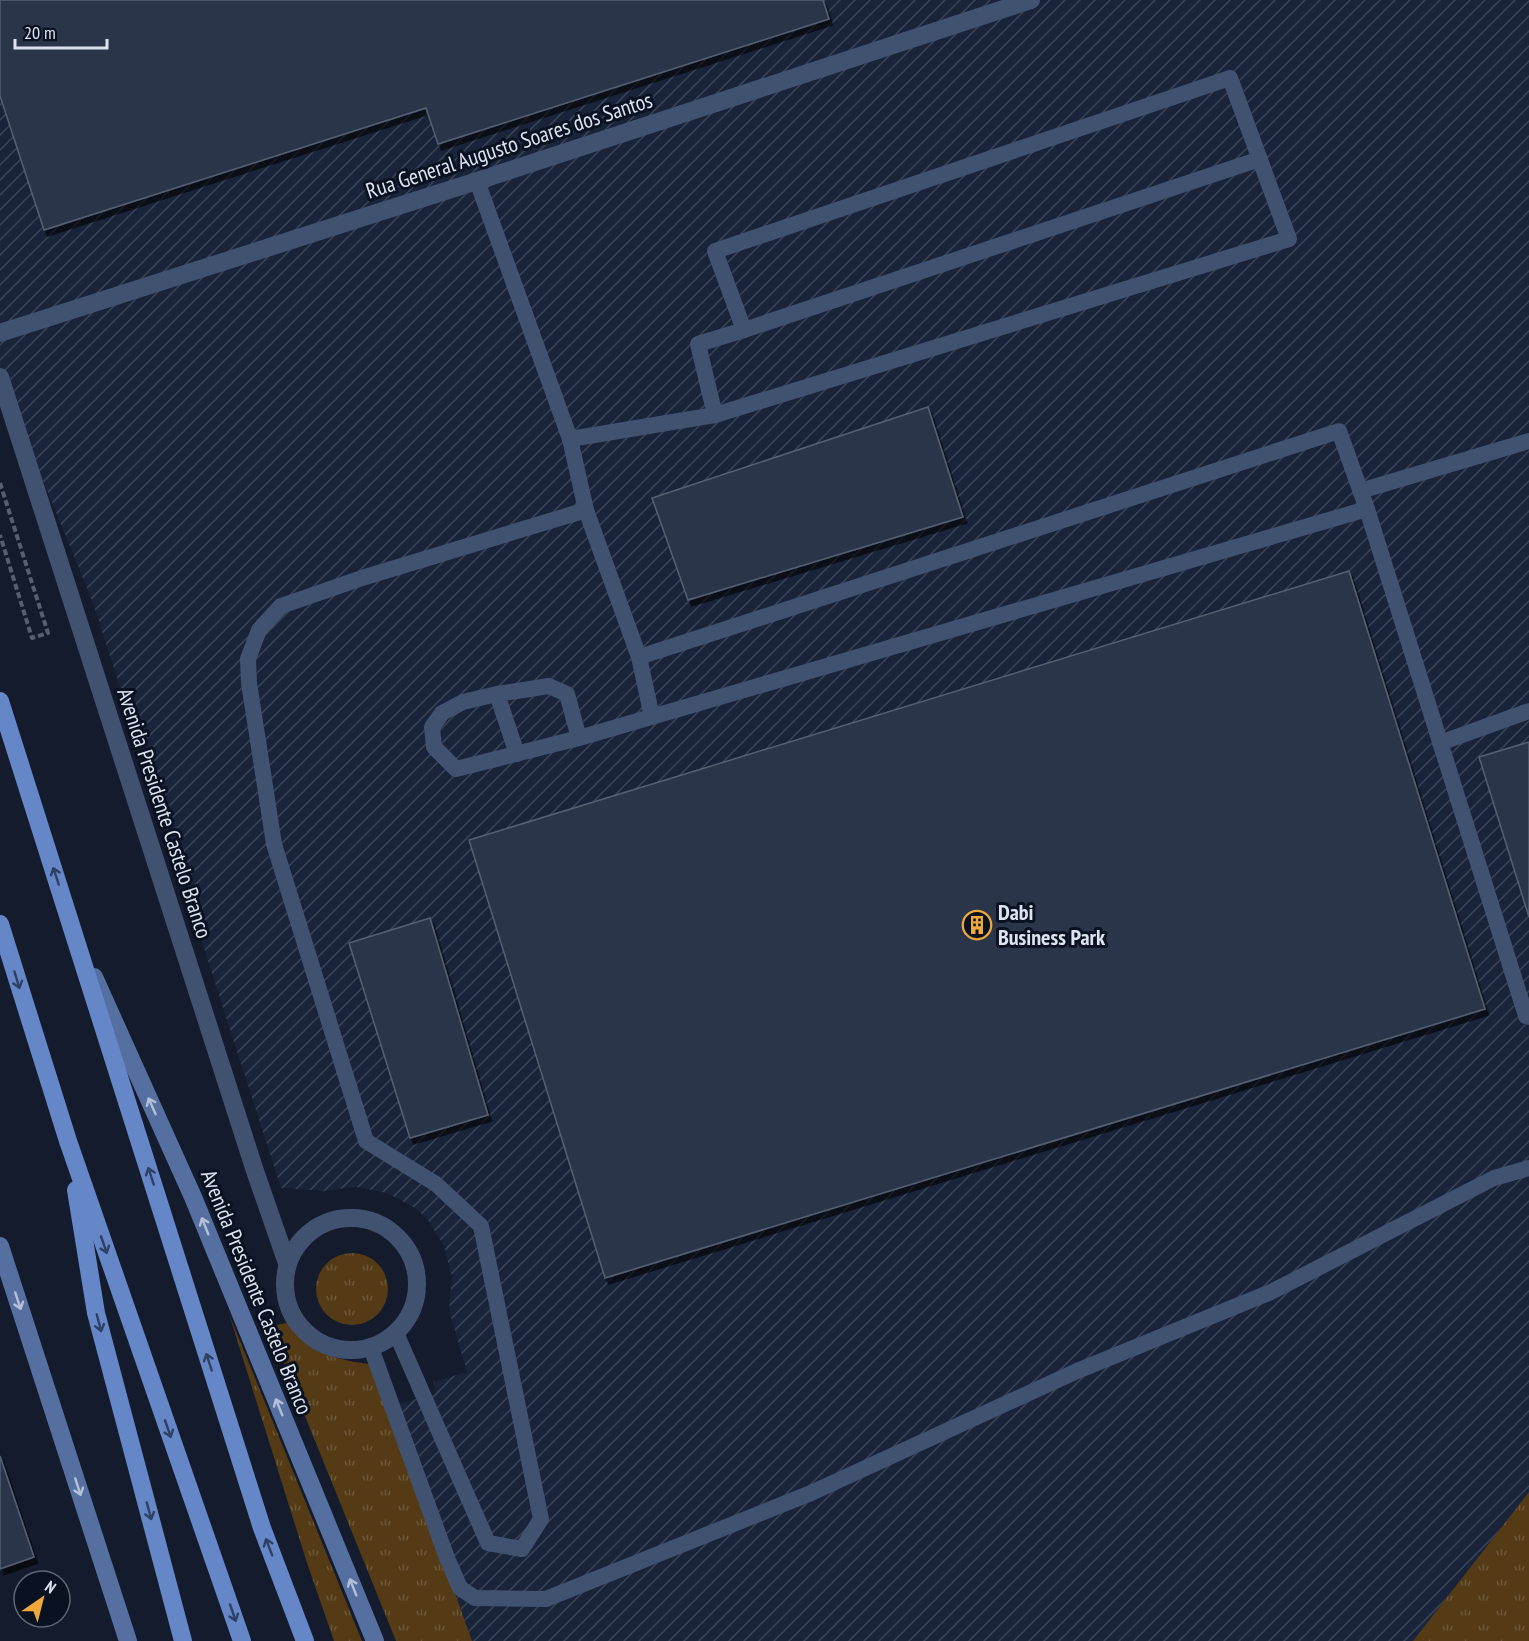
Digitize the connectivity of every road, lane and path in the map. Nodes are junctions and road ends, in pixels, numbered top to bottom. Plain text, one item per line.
1 (1031, 0) edge
2 (1260, 159) junction
3 (477, 181) junction
4 (744, 330) junction
5 (0, 333) edge
6 (0, 377) edge
7 (715, 415) junction
8 (570, 439) junction
9 (1529, 441) edge
10 (0, 483) edge
11 (1360, 491) junction
12 (586, 510) junction
13 (1367, 510) junction
14 (0, 536) edge
15 (639, 657) junction
16 (497, 694) junction
17 (0, 702) edge
18 (1529, 711) edge
19 (652, 717) junction
20 (579, 738) junction
21 (1440, 742) junction
22 (517, 754) junction
23 (0, 924) edge
24 (74, 932) junction
25 (1529, 1017) edge
26 (68, 1141) junction
27 (1529, 1167) edge
28 (0, 1246) edge
29 (287, 1263) junction
30 (396, 1333) junction
31 (371, 1348) junction
32 (128, 1641) edge
33 (183, 1641) edge
34 (242, 1641) edge
35 (305, 1641) edge
36 (375, 1641) edge

1 - 3 street, Rua General Augusto Soares dos Santos
2 - 4 lane
2 - 4 lane
2 - 7 lane
3 - 5 street, Rua General Augusto Soares dos Santos
3 - 8 lane
4 - 7 lane
6 - 29 street, Avenida Presidente Castelo Branco
7 - 8 lane
8 - 12 lane
9 - 11 lane
10 - 14 path
11 - 13 lane
11 - 15 lane
12 - 15 lane
12 - 30 lane
13 - 19 lane
13 - 21 lane
15 - 19 lane
16 - 20 lane
16 - 22 lane
16 - 22 lane
24 -> 17 main road, Avenida Presidente Castelo Branco
18 - 21 lane
19 - 20 lane
20 - 22 lane
21 - 25 lane
23 -> 26 main road
35 -> 24 main road, Avenida Presidente Castelo Branco
36 -> 24 main road, Avenida Presidente Castelo Branco
26 -> 33 main road
26 -> 34 main road
27 - 31 lane
28 -> 32 main road
29 - 30 street
29 - 31 street
30 - 31 street

